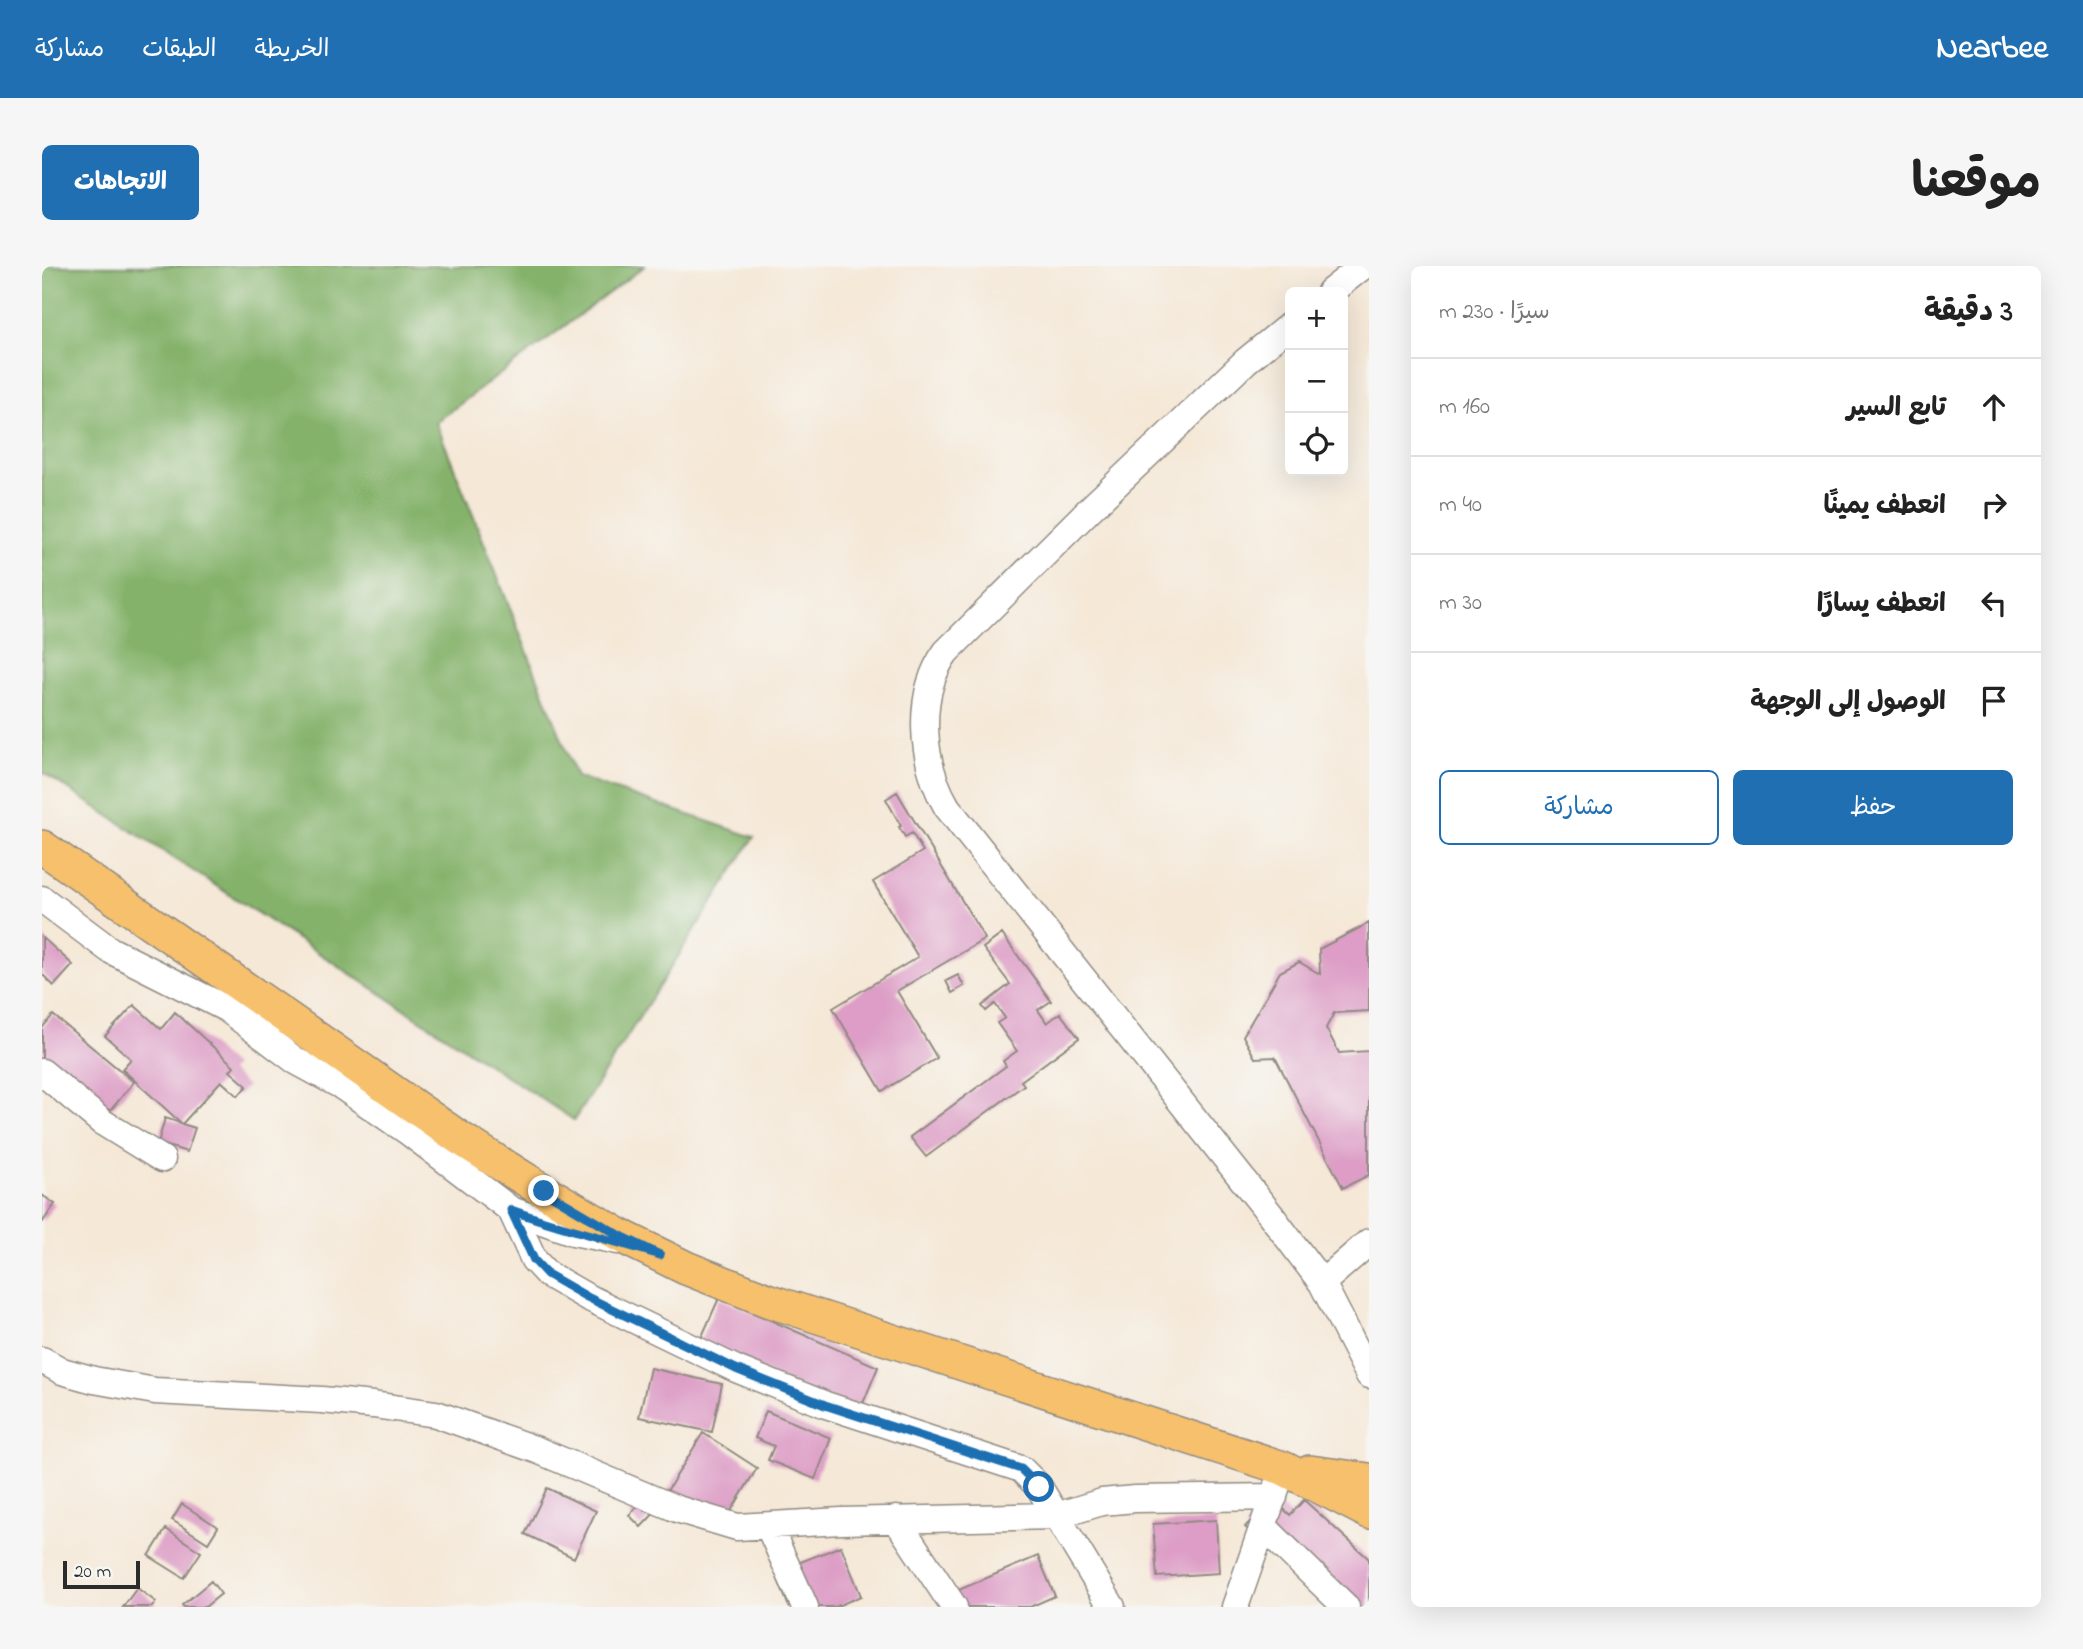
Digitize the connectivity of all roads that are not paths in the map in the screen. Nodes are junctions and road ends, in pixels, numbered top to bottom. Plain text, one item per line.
1 (1363, 266) edge
2 (1337, 287) edge
3 (1285, 329) edge
4 (42, 847) edge
5 (42, 899) edge
6 (42, 1072) edge
7 (162, 1159) dead end
8 (511, 1210) junction
9 (1369, 1242) edge
10 (660, 1255) junction
11 (1322, 1283) junction
12 (42, 1360) edge
13 (1369, 1375) edge
14 (1369, 1480) edge
15 (1279, 1483) junction
16 (1369, 1512) edge
17 (1056, 1516) junction
18 (896, 1519) junction
19 (1263, 1526) junction
20 (769, 1527) junction
21 (805, 1607) edge
22 (954, 1607) edge
23 (1112, 1607) edge
24 (1235, 1607) edge
25 (1346, 1607) edge

1 - 2 street
3 - 11 street
4 - 10 main road
5 - 8 street
6 - 7 street
8 - 10 street
8 - 17 street
9 - 11 street
10 - 15 main road
11 - 13 street
12 - 20 street
14 - 15 main road
15 - 16 main road
15 - 17 street
15 - 19 street
17 - 18 street
17 - 23 street
18 - 20 street
18 - 22 street
19 - 24 street
19 - 25 street
20 - 21 street

